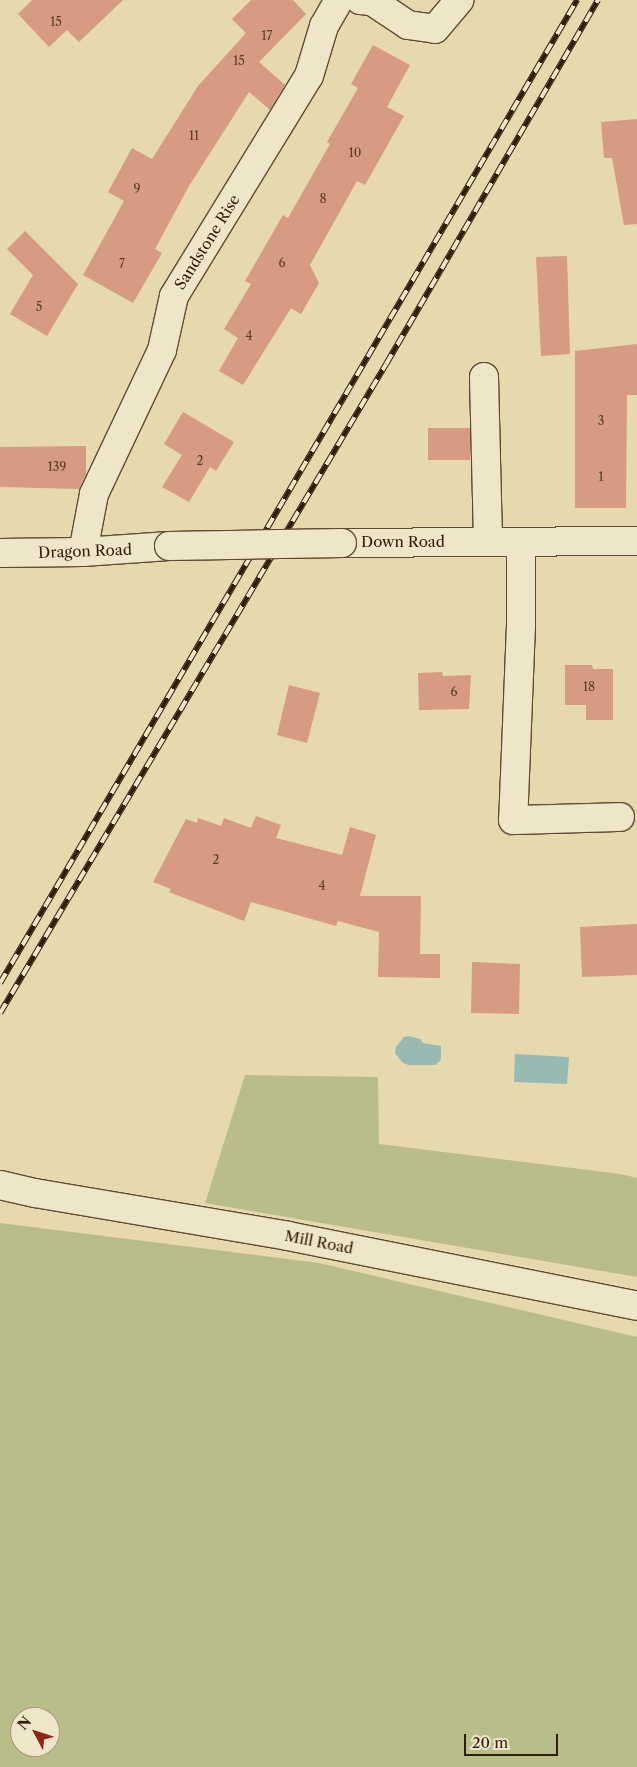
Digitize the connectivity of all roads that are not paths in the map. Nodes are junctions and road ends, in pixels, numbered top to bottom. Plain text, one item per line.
1 (339, 0) edge
2 (360, 0) edge
3 (458, 0) edge
4 (484, 377) dead end
5 (637, 541) edge
6 (488, 542) junction
7 (520, 542) junction
8 (169, 546) joint
9 (83, 552) junction
10 (0, 553) edge
11 (620, 817) dead end
12 (0, 1185) edge
13 (637, 1306) edge

1 - 9 street, Sandstone Rise
2 - 3 street
4 - 6 street
5 - 7 street, Down Road
6 - 7 street, Down Road
6 - 8 street, Down Road, bridge
7 - 11 street
8 - 9 street, Dragon Road
9 - 10 street, Dragon Road
12 - 13 street, Mill Road

